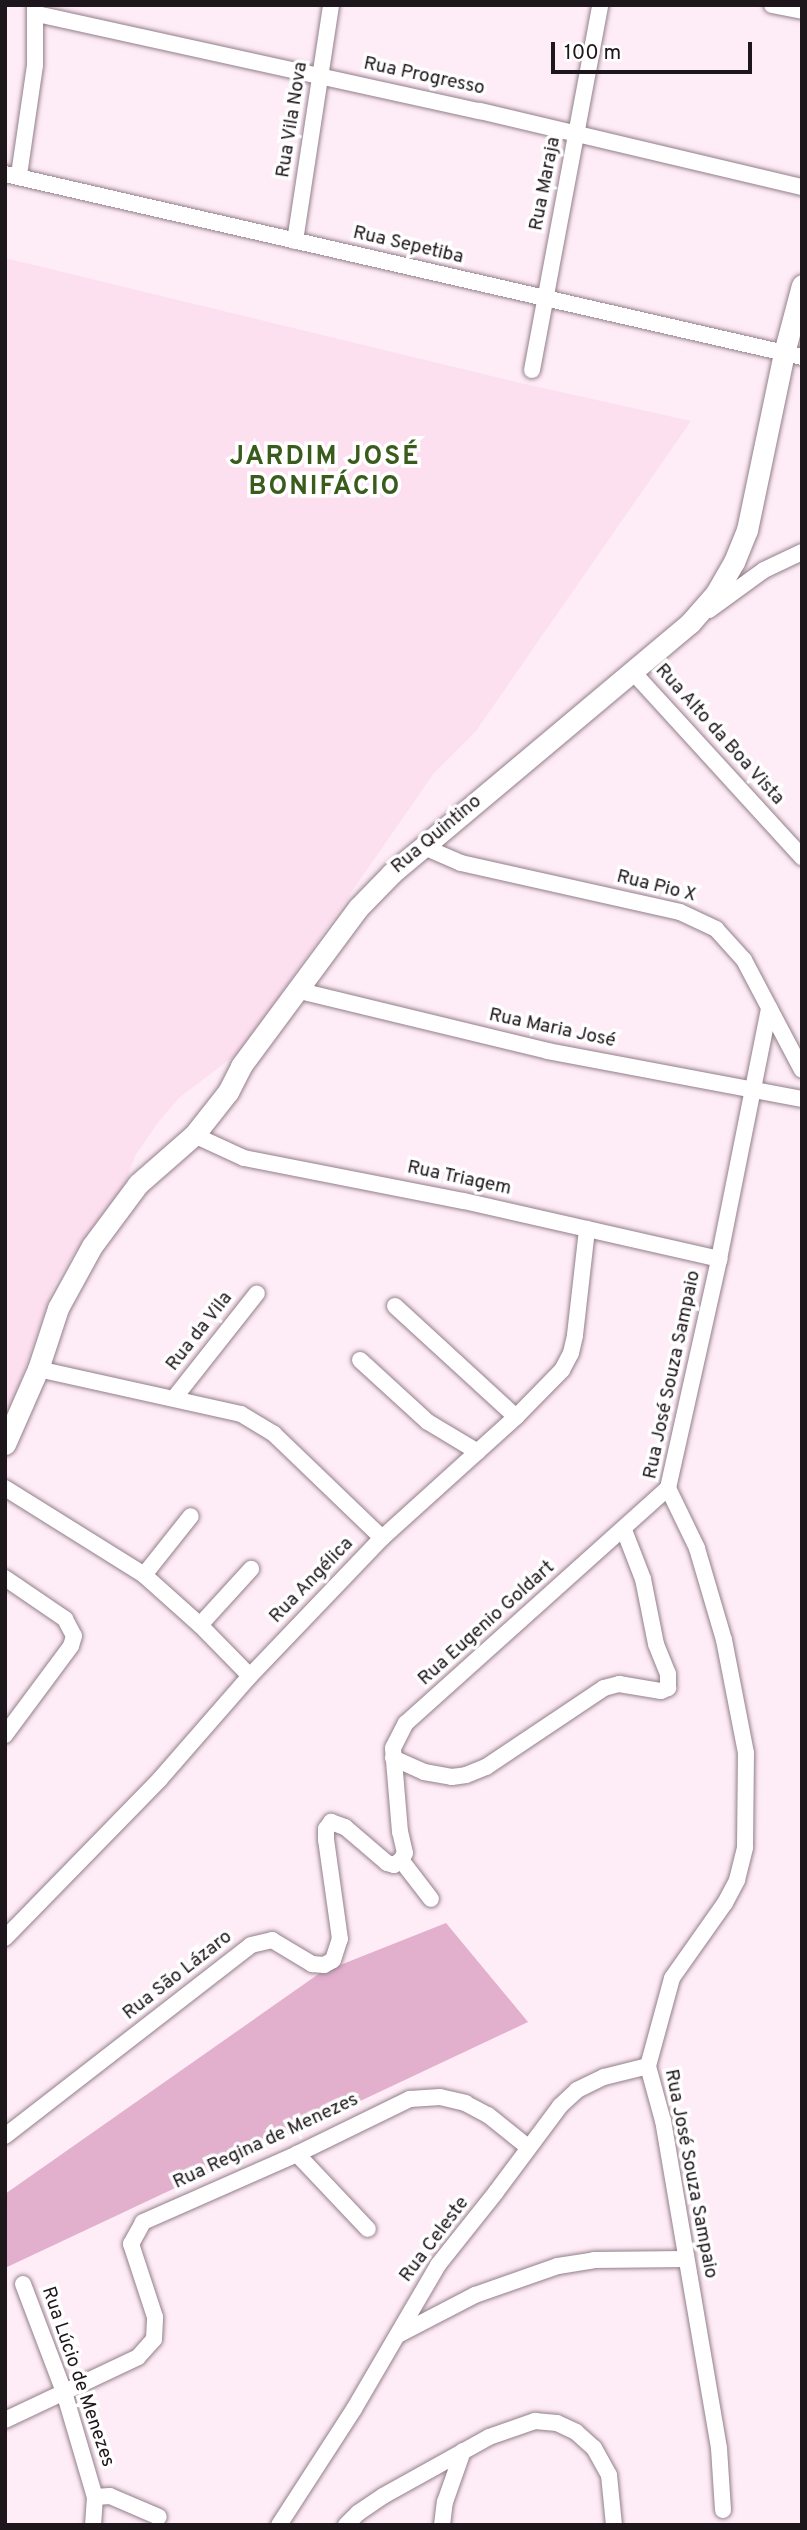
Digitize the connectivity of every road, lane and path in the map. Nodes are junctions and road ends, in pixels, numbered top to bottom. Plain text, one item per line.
1 (331, 5) edge
2 (600, 5) edge
3 (772, 5) edge
4 (36, 10) edge
5 (802, 11) edge
6 (320, 76) junction
7 (577, 134) junction
8 (12, 174) edge
9 (802, 187) edge
10 (295, 241) junction
11 (802, 285) edge
12 (546, 299) junction
13 (793, 355) edge
14 (533, 370) dead end
15 (802, 552) edge
16 (690, 623) junction
17 (633, 672) junction
18 (424, 847) junction
19 (802, 857) edge
20 (296, 990) junction
21 (769, 1008) junction
22 (802, 1070) edge
23 (753, 1090) junction
24 (802, 1099) edge
25 (194, 1135) junction
26 (587, 1228) junction
27 (719, 1259) junction
28 (257, 1293) dead end
29 (395, 1306) dead end
30 (360, 1360) dead end
31 (38, 1368) junction
32 (176, 1397) junction
33 (516, 1418) junction
34 (5, 1444) edge
35 (478, 1452) junction
36 (5, 1488) edge
37 (668, 1488) junction
38 (191, 1516) dead end
39 (624, 1530) junction
40 (382, 1538) junction
41 (251, 1569) dead end
42 (144, 1575) junction
43 (5, 1578) edge
44 (200, 1625) junction
45 (250, 1676) junction
46 (5, 1735) edge
47 (393, 1758) junction
48 (401, 1860) junction
49 (431, 1899) dead end
50 (5, 1938) edge
51 (648, 2066) junction
52 (5, 2136) edge
53 (528, 2147) junction
54 (297, 2154) junction
55 (368, 2229) dead end
56 (685, 2259) junction
57 (23, 2284) dead end
58 (397, 2336) junction
59 (64, 2392) junction
60 (5, 2420) edge
61 (463, 2451) junction
62 (95, 2497) junction
63 (723, 2510) dead end
64 (159, 2517) dead end
65 (284, 2522) edge
66 (93, 2525) edge
67 (346, 2525) edge
68 (442, 2525) edge
69 (614, 2525) edge

1 - 6 street, Rua Vila Nova
2 - 7 street, Rua Maraja
3 - 5 street
4 - 6 street, Rua Progresso
4 - 8 street
6 - 7 street, Rua Progresso
6 - 10 street, Rua Vila Nova
7 - 9 street, Rua Progresso
7 - 12 street, Rua Maraja
8 - 10 street, Rua Sepetiba
10 - 12 street, Rua Sepetiba
11 - 13 main road
12 - 13 street, Rua Sepetiba
12 - 14 street, Rua Maraja
13 - 16 main road
15 - 16 street, Rua Quintino
16 - 17 main road, Rua Quintino
17 - 18 main road, Rua Quintino
17 - 19 street, Rua Alto da Boa Vista
18 - 20 main road, Rua Quintino
18 - 21 street, Rua Pio X
20 - 23 street, Rua Maria José
20 - 25 main road, Rua Quintino
21 - 22 street, Rua Pio X
21 - 23 street, Rua José Souza Sampaio
23 - 24 street, Rua Maria José
23 - 27 street, Rua José Souza Sampaio
25 - 26 street, Rua Triagem
25 - 31 main road, Rua Quintino
26 - 27 street, Rua Triagem
26 - 33 street, Rua Angélica
27 - 37 street, Rua José Souza Sampaio
28 - 32 street, Rua da Vila
29 - 33 street
30 - 35 street
31 - 32 street
31 - 34 main road, Rua Quintino
32 - 40 street
33 - 35 street, Rua Angélica
35 - 40 street, Rua Angélica
36 - 42 street
37 - 39 street, Rua Eugenio Goldart
37 - 51 street, Rua José Souza Sampaio
38 - 42 street
39 - 47 street, Rua Eugenio Goldart
39 - 47 street
40 - 45 street, Rua Angélica
41 - 44 street
42 - 44 street
43 - 46 street
44 - 45 street
45 - 50 street, Rua Angélica
47 - 48 street, Rua Eugenio Goldart
48 - 49 street
48 - 52 street, Rua São Lázaro
51 - 53 street, Rua Celeste
51 - 56 street, Rua José Souza Sampaio
53 - 54 street, Rua Regina de Menezes
53 - 58 street, Rua Celeste
54 - 55 street
54 - 59 street, Rua Regina de Menezes
56 - 58 street
56 - 63 street, Rua José Souza Sampaio
57 - 59 street, Rua Lúcio de Menezes
58 - 65 street, Rua Celeste
59 - 60 street
59 - 62 street, Rua Lúcio de Menezes
61 - 67 street
61 - 68 street
61 - 69 street
62 - 64 street
62 - 66 street, Rua Lúcio de Menezes

